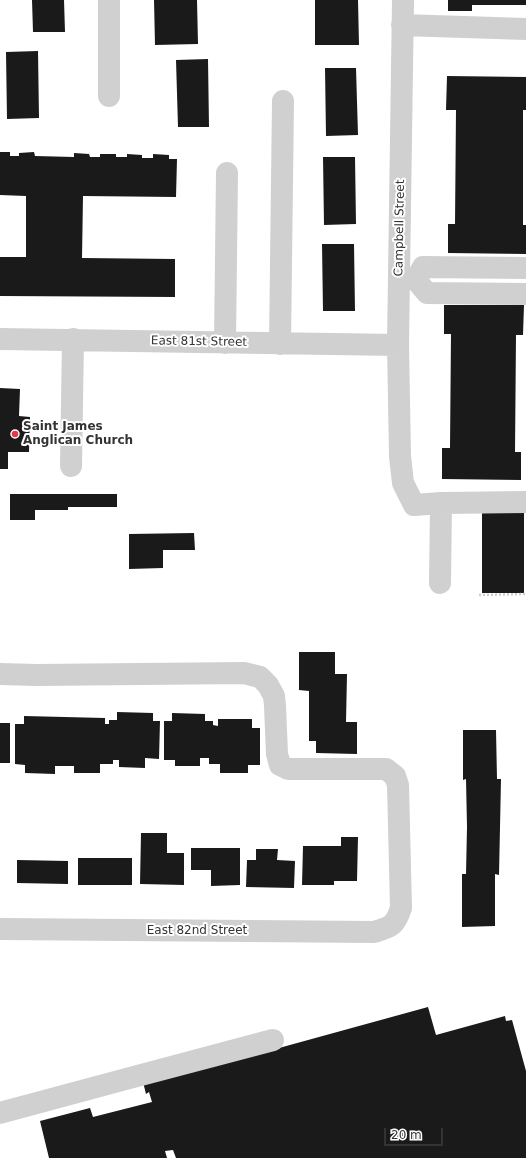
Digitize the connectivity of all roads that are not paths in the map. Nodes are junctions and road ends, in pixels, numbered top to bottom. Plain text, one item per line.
1 (109, 0) edge
2 (403, 0) edge
3 (402, 26) junction
4 (526, 28) edge
5 (109, 96) dead end
6 (283, 101) dead end
7 (227, 173) dead end
8 (526, 268) edge
9 (408, 281) junction
10 (526, 294) edge
11 (0, 339) edge
12 (73, 340) junction
13 (225, 343) junction
14 (280, 344) junction
15 (398, 345) junction
16 (71, 466) dead end
17 (526, 502) edge
18 (441, 503) junction
19 (440, 583) dead end
20 (0, 674) edge
21 (0, 929) edge
22 (273, 1040) dead end
23 (0, 1113) edge

1 - 5 street
2 - 3 street, Campbell Street
3 - 4 street
3 - 9 street, Campbell Street
6 - 14 street
7 - 13 street
8 - 9 street
9 - 10 street
9 - 15 street, Campbell Street
11 - 12 street, East 81st Street
12 - 13 street, East 81st Street
12 - 16 street
13 - 14 street, East 81st Street
14 - 15 street, East 81st Street
15 - 18 street, Campbell Street
17 - 18 street
18 - 19 street
20 - 21 street, East 82nd Street
22 - 23 street

